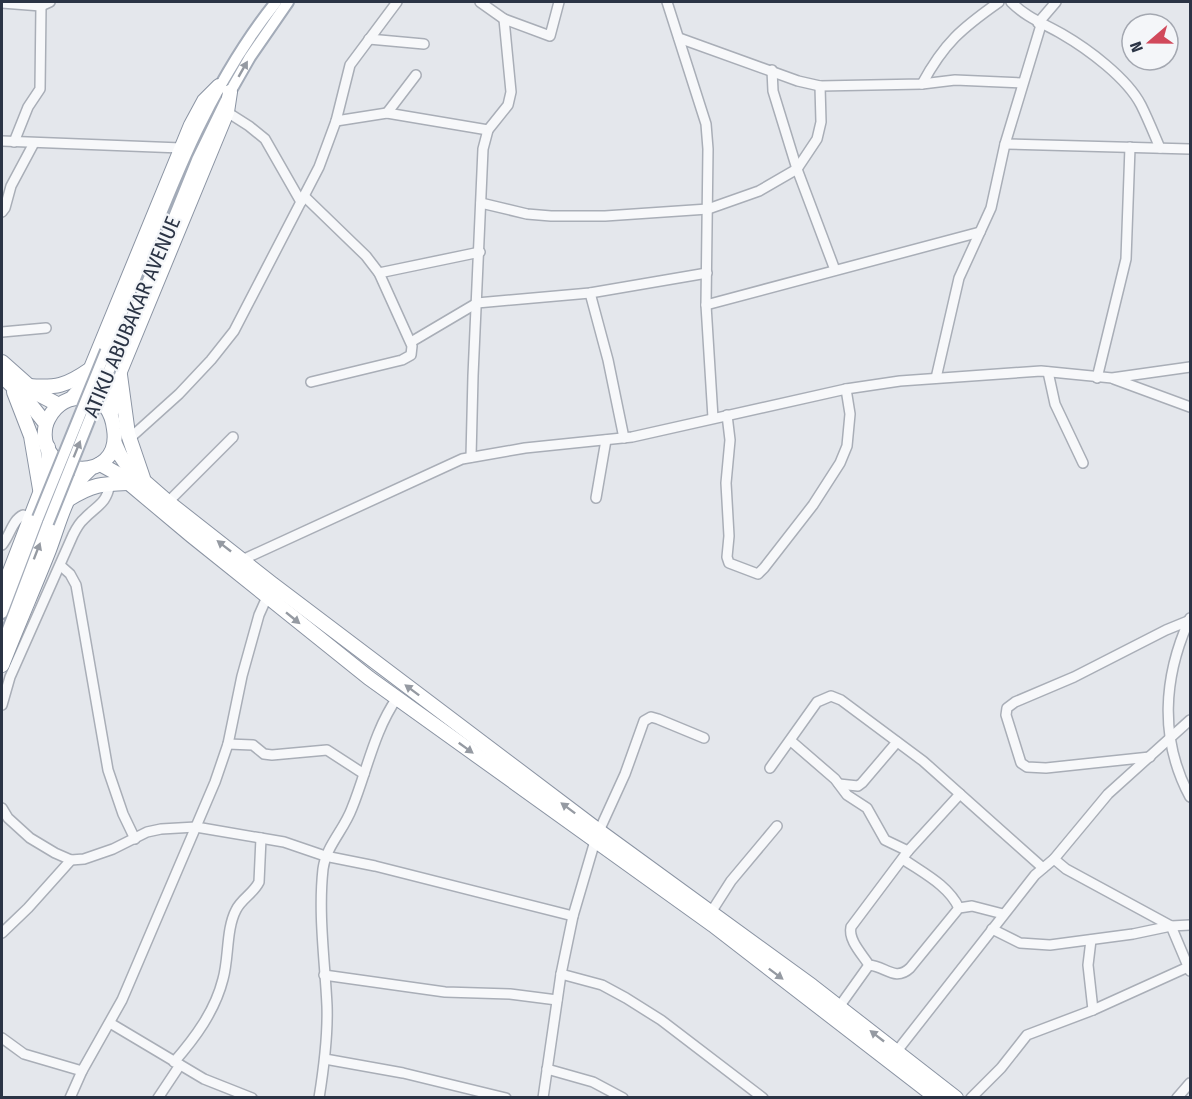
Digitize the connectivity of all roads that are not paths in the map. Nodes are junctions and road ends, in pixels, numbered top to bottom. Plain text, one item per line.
1 (276, 2) edge
2 (288, 2) edge
3 (397, 2) edge
4 (480, 2) edge
5 (559, 2) edge
6 (667, 2) edge
7 (999, 2) edge
8 (1011, 2) edge
9 (1056, 2) edge
10 (2, 3) edge
11 (45, 4) edge
12 (504, 20) junction
13 (1040, 24) junction
14 (679, 38) junction
15 (369, 39) junction
16 (424, 44) dead end
17 (772, 70) junction
18 (416, 75) dead end
19 (1022, 83) junction
20 (922, 84) junction
21 (820, 86) junction
22 (224, 89) junction
23 (227, 112) junction
24 (387, 114) junction
25 (336, 121) junction
26 (488, 130) junction
27 (2, 141) edge
28 (14, 142) junction
29 (34, 143) junction
30 (1005, 144) junction
31 (1130, 147) junction
32 (181, 148) junction
33 (1160, 148) junction
34 (1191, 149) edge
35 (797, 169) junction
36 (303, 199) junction
37 (481, 203) junction
38 (708, 209) junction
39 (2, 212) edge
40 (980, 232) junction
41 (480, 252) junction
42 (836, 270) junction
43 (379, 273) junction
44 (707, 273) junction
45 (590, 293) junction
46 (477, 303) junction
47 (706, 305) junction
48 (46, 328) dead end
49 (2, 332) edge
50 (411, 342) junction
51 (2, 362) edge
52 (1191, 367) edge
53 (91, 369) junction
54 (120, 371) junction
55 (1048, 372) junction
56 (936, 378) junction
57 (1098, 378) junction
58 (1112, 378) junction
59 (6, 381) edge
60 (311, 382) dead end
61 (29, 386) junction
62 (846, 389) junction
63 (72, 398) junction
64 (59, 405) junction
65 (1191, 407) edge
66 (111, 413) junction
67 (727, 415) junction
68 (713, 418) junction
69 (46, 424) junction
70 (232, 437) dead end
71 (624, 438) junction
72 (129, 439) junction
73 (606, 440) junction
74 (115, 444) junction
75 (48, 447) junction
76 (471, 457) junction
77 (1083, 463) dead end
78 (95, 466) junction
79 (144, 480) junction
80 (129, 483) junction
81 (110, 484) junction
82 (40, 493) junction
83 (596, 498) dead end
84 (67, 500) junction
85 (168, 502) junction
86 (39, 519) junction
87 (2, 545) edge
88 (242, 560) junction
89 (61, 566) junction
90 (2, 592) edge
91 (267, 597) junction
92 (2, 613) edge
93 (1189, 619) edge
94 (2, 645) edge
95 (2, 665) edge
96 (397, 698) junction
97 (2, 705) edge
98 (1191, 720) edge
99 (704, 738) dead end
100 (1171, 738) junction
101 (791, 741) junction
102 (897, 742) junction
103 (228, 744) junction
104 (1150, 757) junction
105 (770, 768) dead end
106 (364, 774) junction
107 (839, 784) junction
108 (960, 794) junction
109 (1191, 797) edge
110 (2, 808) edge
111 (777, 826) dead end
112 (196, 828) junction
113 (597, 836) junction
114 (261, 838) junction
115 (135, 839) junction
116 (905, 855) junction
117 (325, 856) junction
118 (1054, 859) junction
119 (71, 860) junction
120 (1043, 868) junction
121 (959, 908) junction
122 (1004, 914) junction
123 (573, 916) junction
124 (709, 916) junction
125 (1191, 925) edge
126 (1171, 926) junction
127 (992, 930) junction
128 (2, 933) edge
129 (1091, 940) junction
130 (869, 964) junction
131 (1189, 969) edge
132 (561, 974) junction
133 (324, 975) junction
134 (557, 1000) junction
135 (839, 1007) junction
136 (1094, 1010) junction
137 (110, 1023) junction
138 (2, 1038) edge
139 (897, 1051) junction
140 (326, 1059) junction
141 (177, 1064) junction
142 (548, 1068) junction
143 (82, 1071) junction
144 (1191, 1083) edge
145 (70, 1098) edge
146 (158, 1098) edge
147 (252, 1098) edge
148 (319, 1098) edge
149 (506, 1098) edge
150 (543, 1098) edge
151 (623, 1098) edge
152 (763, 1098) edge
153 (937, 1098) edge
154 (956, 1098) edge
155 (971, 1098) edge
156 (1177, 1098) edge

1 - 22 main road, ATIKU ABUBAKAR AVENUE
22 -> 2 main road, ATIKU ABUBAKAR AVENUE
3 - 15 street
4 - 12 street
5 - 12 street
6 - 14 street
7 - 20 street
8 - 13 street
9 - 13 street
10 - 11 street
11 - 28 street
12 - 26 street
13 - 19 street
13 - 33 street
14 - 17 street
14 - 38 street
15 - 16 street
15 - 25 street
17 - 21 street
17 - 35 street
18 - 24 street
19 - 20 street
19 - 30 street
20 - 21 street
21 - 35 street
22 - 23 highway
22 - 32 highway
22 - 86 main road, ATIKU ABUBAKAR AVENUE, bridge
23 - 36 street
23 - 54 highway
24 - 25 street
24 - 26 street
25 - 36 street
26 - 37 street
27 - 28 street
28 - 29 street
29 - 32 street
29 - 39 street
30 - 31 street
30 - 40 street
31 - 33 street
31 - 57 street
32 - 53 highway
33 - 34 street
35 - 38 street
35 - 42 street
36 - 43 street
36 - 72 street
37 - 38 street
37 - 41 street
38 - 44 street
40 - 42 street
40 - 56 street
41 - 43 street
41 - 46 street
42 - 47 street
43 - 50 street
44 - 45 street
44 - 47 street
45 - 46 street
45 - 71 street
46 - 50 street
46 - 76 street
47 - 68 street
48 - 49 street
50 - 60 street
51 - 61 highway
52 - 58 street
53 - 61 highway
53 - 63 highway
54 - 66 highway
54 - 72 highway
55 - 56 street
55 - 57 street
55 - 77 street
56 - 62 street
57 - 58 street
58 - 65 street
59 - 69 highway
59 - 82 highway
61 - 64 highway
62 - 67 street
62 - 67 street
63 - 64 highway
63 - 66 highway
64 - 69 highway
66 - 74 highway
67 - 68 street
68 - 71 street
69 - 75 highway
70 - 85 street
71 - 73 street
72 - 79 highway
73 - 76 street
73 - 83 street
74 - 78 highway
74 - 79 highway
75 - 78 highway
75 - 82 highway
76 - 88 street
78 - 80 highway
78 - 84 highway
79 - 85 highway
80 - 81 highway
80 - 91 highway
81 - 84 highway
81 - 89 street
82 - 86 highway
84 - 95 highway
88 -> 85 highway
86 - 87 street
86 - 90 highway
86 - 92 main road, ATIKU ABUBAKAR AVENUE
94 -> 86 main road, ATIKU ABUBAKAR AVENUE
113 -> 88 highway
89 - 97 street
89 - 115 street
91 -> 96 highway
91 - 103 street
93 - 100 street
93 - 104 street
96 - 106 street
96 -> 113 highway
98 - 100 street
99 - 113 street
100 - 104 street
100 - 109 street
101 - 102 street
101 - 105 street
101 - 107 street
102 - 107 street
102 - 108 street
103 - 106 street
103 - 112 street
104 - 118 street
106 - 117 street
107 - 116 street
108 - 116 street
108 - 120 street
110 - 119 street
111 - 124 street
112 - 114 street
112 - 115 street
112 - 137 street
113 - 123 street
113 - 124 highway
114 - 117 street
114 - 141 street
115 - 119 street
116 - 121 street
116 - 130 street
117 - 123 street
117 - 133 street
118 - 120 street
118 - 126 street
119 - 128 street
120 - 122 street
121 - 122 street
121 - 130 street
122 - 127 street
123 - 132 street
124 - 135 highway
124 -> 153 highway
125 - 126 street
126 - 129 street
126 - 131 street
127 - 129 street
127 - 139 street
129 - 136 street
130 - 135 street
131 - 136 street
132 - 134 street
132 - 152 street
133 - 134 street
133 - 140 street
134 - 142 street
139 -> 135 highway
136 - 155 street
137 - 141 street
137 - 143 street
138 - 143 street
139 - 154 highway
140 - 148 street
140 - 149 street
141 - 146 street
141 - 147 street
142 - 150 street
142 - 151 street
143 - 145 street
144 - 156 street

